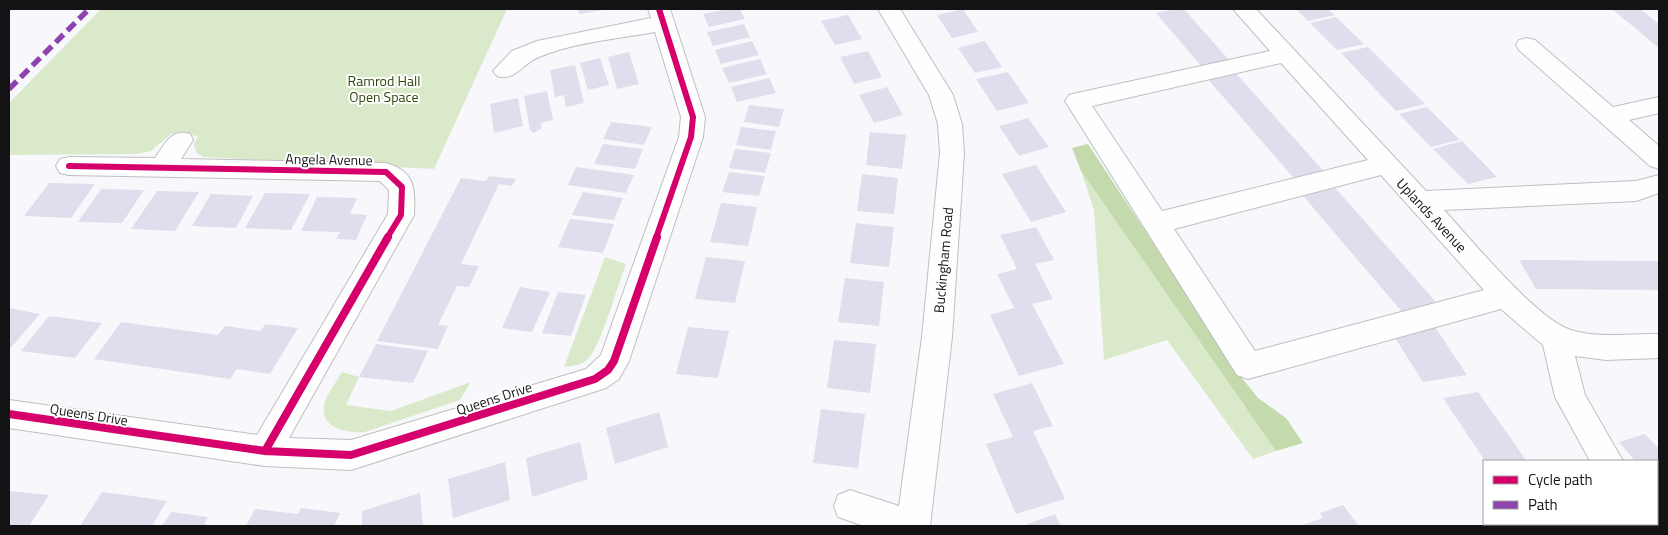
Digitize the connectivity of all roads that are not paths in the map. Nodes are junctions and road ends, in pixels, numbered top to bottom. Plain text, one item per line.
1 (889, 9) edge
2 (1244, 9) edge
3 (661, 16) edge
4 (1527, 45) dead end
5 (1285, 55) junction
6 (505, 71) dead end
7 (1659, 105) edge
8 (1611, 116) junction
9 (181, 140) dead end
10 (1659, 160) edge
11 (1386, 165) junction
12 (69, 166) dead end
13 (162, 168) junction
14 (1659, 184) edge
15 (1420, 201) junction
16 (1156, 223) junction
17 (1507, 296) junction
18 (1556, 337) junction
19 (1659, 346) edge
20 (9, 414) edge
21 (265, 451) junction
22 (1607, 460) edge
23 (850, 506) dead end
24 (913, 526) edge

1 - 24 street, Buckingham Road
2 - 5 street, Uplands Avenue
3 - 6 street, Queens Drive
3 - 21 street, Queens Drive
4 - 8 street
5 - 11 street, Uplands Avenue
5 - 16 street
7 - 8 street
8 - 10 street
9 - 13 street
11 - 15 street, Uplands Avenue
11 - 16 street
12 - 13 street, Angela Avenue
13 - 21 street, Angela Avenue
14 - 15 street
15 - 17 street, Uplands Avenue
16 - 17 street
17 - 18 street, Uplands Avenue
18 - 19 street, Uplands Avenue
18 - 22 street
20 - 21 street, Queens Drive
23 - 24 street

